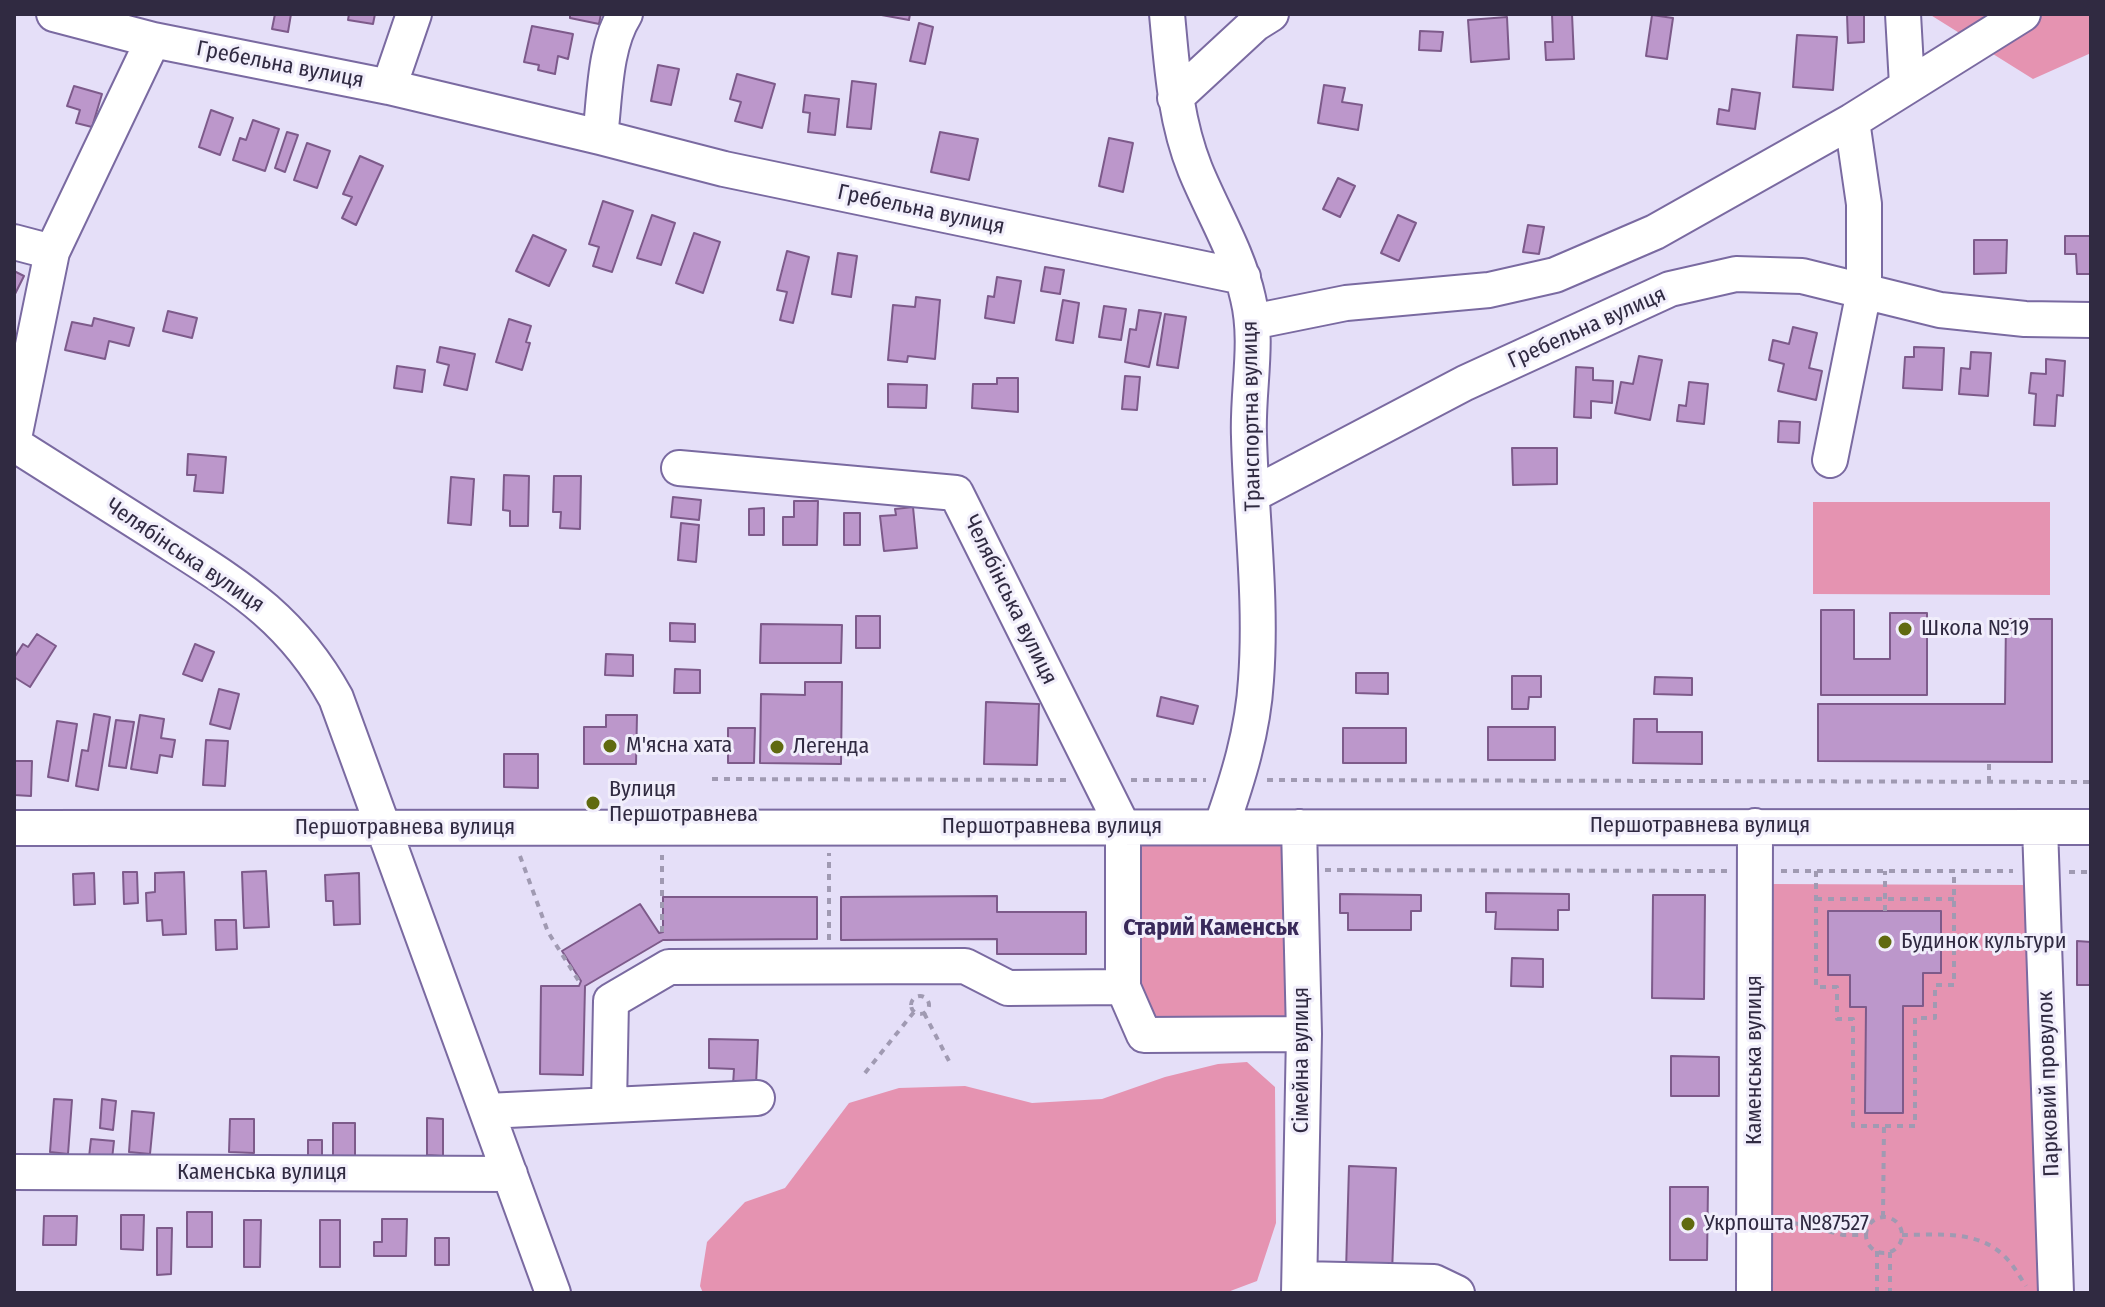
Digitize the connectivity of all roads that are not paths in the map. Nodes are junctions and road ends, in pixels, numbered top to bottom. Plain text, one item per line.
1 (54, 14) edge
2 (414, 14) edge
3 (625, 14) edge
4 (1167, 14) edge
5 (1271, 14) edge
6 (1903, 14) edge
7 (2023, 14) edge
8 (153, 40) junction
9 (1907, 85) junction
10 (389, 87) junction
11 (1175, 98) junction
12 (1852, 121) junction
13 (600, 137) junction
14 (14, 242) edge
15 (52, 252) junction
16 (1243, 277) junction
17 (1864, 291) junction
18 (2091, 320) edge
19 (1252, 322) junction
20 (14, 441) edge
21 (1830, 460) dead end
22 (679, 468) dead end
23 (1252, 495) junction
24 (1755, 826) junction
25 (1123, 827) junction
26 (1221, 827) junction
27 (1299, 827) junction
28 (2040, 827) junction
29 (2091, 827) edge
30 (14, 828) edge
31 (383, 828) junction
32 (1123, 987) junction
33 (1304, 1034) junction
34 (757, 1098) dead end
35 (609, 1105) junction
36 (487, 1111) junction
37 (14, 1172) edge
38 (510, 1174) junction
39 (1300, 1286) edge
40 (553, 1293) edge
41 (1457, 1293) edge
42 (1754, 1293) edge
43 (2056, 1293) edge

1 - 8 street, Гребельна вулиця
2 - 10 street
3 - 13 street
4 - 11 street, Транспортна вулиця
5 - 11 street
6 - 9 street
7 - 9 street
8 - 10 street, Гребельна вулиця
8 - 15 street
9 - 12 street
10 - 13 street, Гребельна вулиця
11 - 16 street, Транспортна вулиця
12 - 17 street
12 - 19 street
13 - 16 street, Гребельна вулиця
14 - 15 street
15 - 20 street
16 - 19 street, Транспортна вулиця
17 - 18 street, Гребельна вулиця
17 - 21 street
17 - 23 street, Гребельна вулиця
19 - 23 street, Транспортна вулиця
20 - 31 street, Челябінська вулиця
22 - 25 street, Челябінська вулиця
23 - 26 street, Транспортна вулиця
24 - 27 street, Першотравнева вулиця
24 - 28 street, Першотравнева вулиця
24 - 42 street, Каменська вулиця
25 - 26 street, Першотравнева вулиця
25 - 31 street, Першотравнева вулиця
25 - 32 street
26 - 27 street, Першотравнева вулиця
27 - 33 street, Сімейна вулиця
28 - 29 street, Першотравнева вулиця
28 - 43 street, Парковий провулок
30 - 31 street, Першотравнева вулиця
31 - 36 street, Челябінська вулиця
32 - 33 street
32 - 35 street
33 - 39 street, Сімейна вулиця
34 - 35 street
35 - 36 street
36 - 38 street, Челябінська вулиця
37 - 38 street, Каменська вулиця
38 - 40 street, Челябінська вулиця
39 - 41 street

